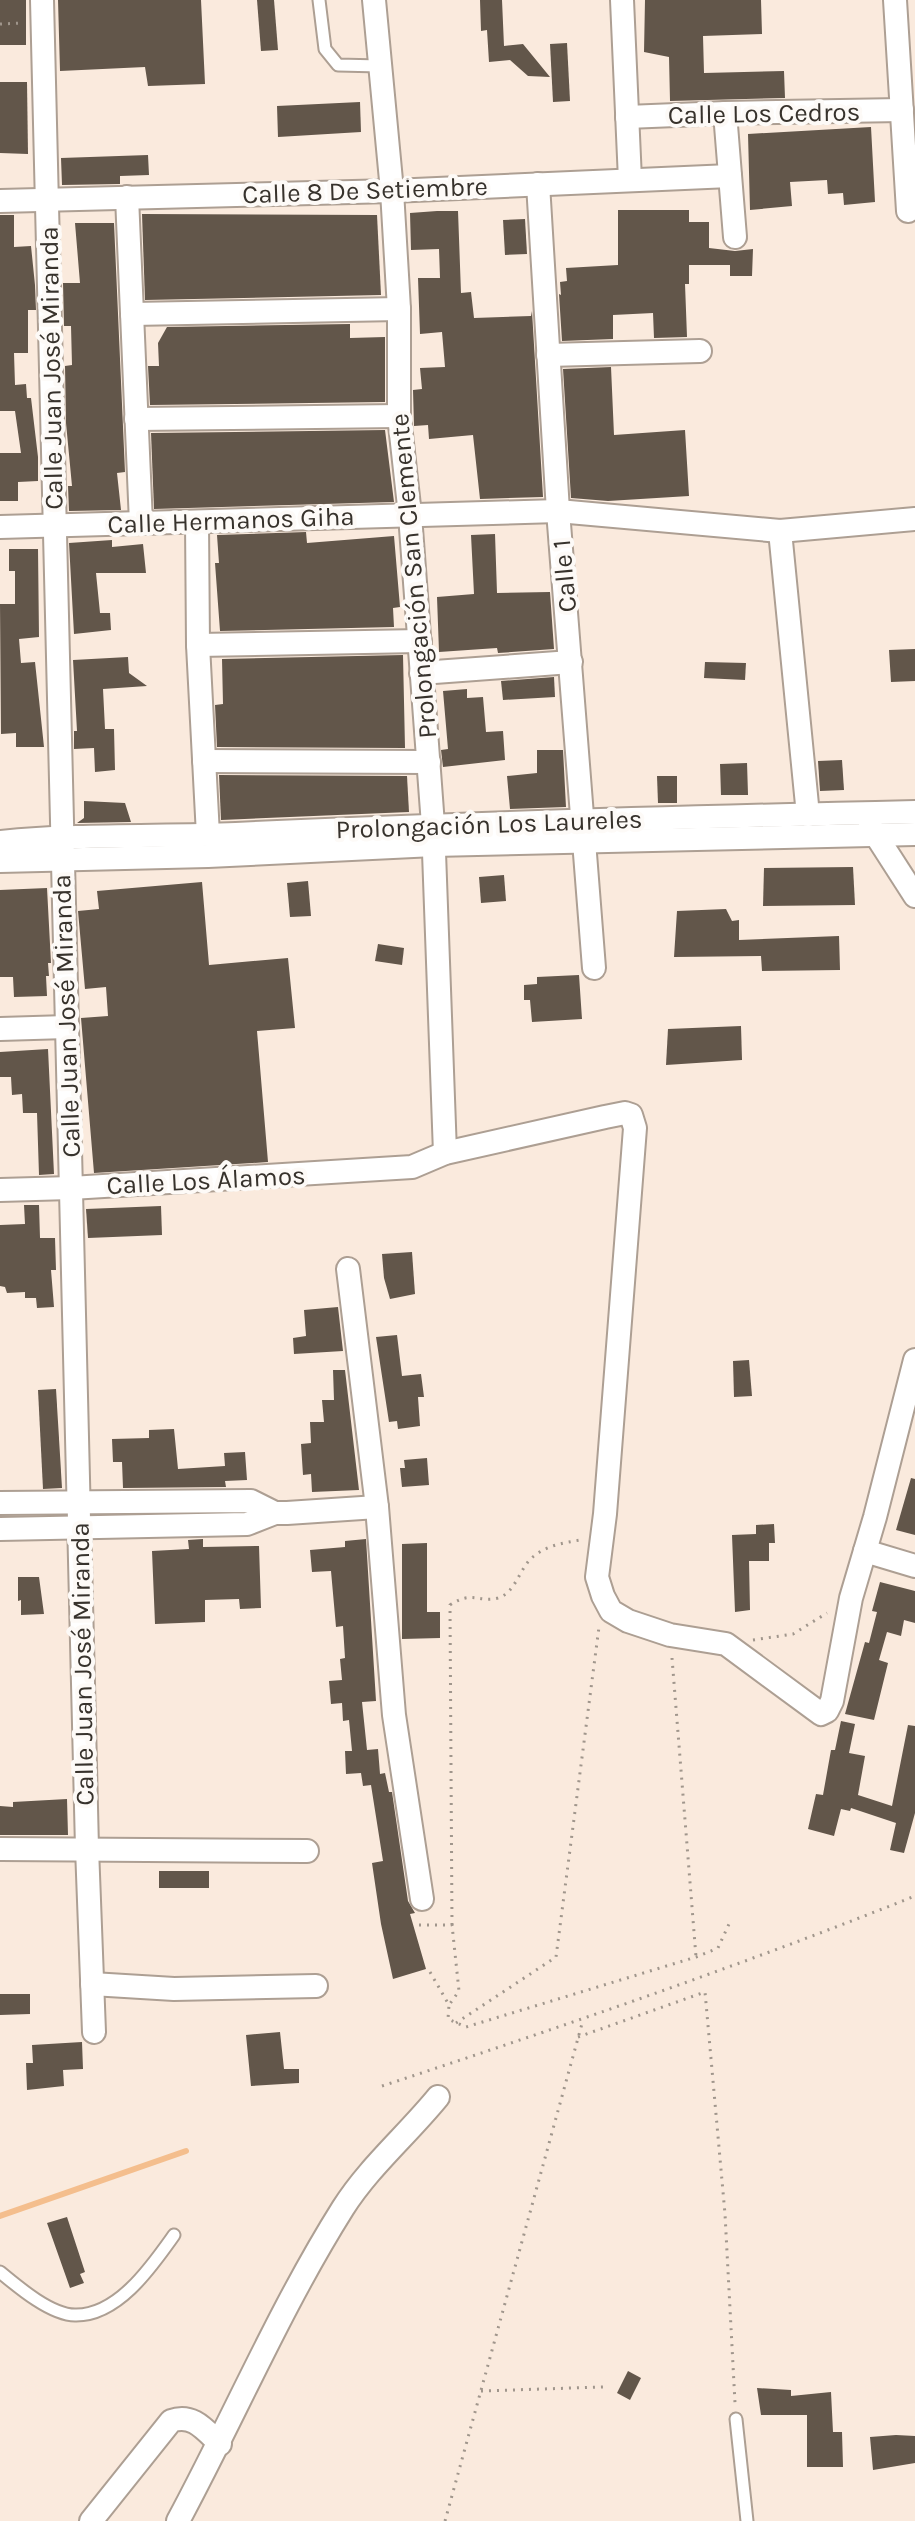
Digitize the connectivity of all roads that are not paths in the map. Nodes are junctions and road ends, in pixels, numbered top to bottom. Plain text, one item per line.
1 (42, 0) edge
2 (319, 0) edge
3 (374, 0) edge
4 (622, 0) edge
5 (895, 0) edge
6 (380, 66) junction
7 (902, 110) junction
8 (725, 113) junction
9 (627, 117) junction
10 (730, 176) junction
11 (630, 180) junction
12 (538, 184) junction
13 (392, 191) junction
14 (127, 197) junction
15 (47, 199) junction
16 (0, 201) edge
17 (908, 211) dead end
18 (735, 237) dead end
19 (399, 309) junction
20 (132, 314) junction
21 (700, 351) dead end
22 (548, 355) junction
23 (399, 416) junction
24 (136, 419) junction
25 (558, 511) junction
26 (410, 515) junction
27 (915, 519) edge
28 (197, 522) junction
29 (141, 523) junction
30 (54, 525) junction
31 (0, 527) edge
32 (780, 531) junction
33 (420, 641) junction
34 (198, 645) junction
35 (571, 662) junction
36 (421, 673) junction
37 (204, 761) junction
38 (429, 762) junction
39 (915, 812) edge
40 (861, 813) junction
41 (808, 815) junction
42 (585, 831) junction
43 (915, 834) edge
44 (208, 835) junction
45 (434, 835) junction
46 (876, 835) junction
47 (62, 836) junction
48 (0, 842) edge
49 (62, 859) junction
50 (0, 861) edge
51 (915, 896) edge
52 (594, 968) dead end
53 (67, 1027) junction
54 (0, 1029) edge
55 (445, 1153) junction
56 (71, 1188) junction
57 (0, 1190) edge
58 (348, 1269) dead end
59 (915, 1360) edge
60 (78, 1502) junction
61 (0, 1503) edge
62 (377, 1507) junction
63 (275, 1513) junction
64 (0, 1529) edge
65 (79, 1529) junction
66 (865, 1551) junction
67 (915, 1566) edge
68 (87, 1848) junction
69 (0, 1849) edge
70 (307, 1851) dead end
71 (422, 1899) dead end
72 (92, 1984) junction
73 (316, 1986) dead end
74 (94, 2032) dead end
75 (438, 2097) dead end
76 (174, 2235) dead end
77 (0, 2272) edge
78 (736, 2419) road end
79 (220, 2444) junction
80 (91, 2521) edge
81 (178, 2521) edge
82 (747, 2521) edge

1 - 15 street, Calle Juan José Miranda
2 - 6 lane
3 - 6 street, Prolongación San Clemente
4 - 9 street
5 - 7 street
6 - 13 street, Prolongación San Clemente
7 - 8 street, Calle Los Cedros
7 - 17 street
8 - 9 street, Calle Los Cedros
8 - 10 street
9 - 11 street
10 - 11 street, Calle 8 De Setiembre
10 - 18 street
11 - 12 street, Calle 8 De Setiembre
12 - 13 street, Calle 8 De Setiembre
12 - 22 street, Calle 1
13 - 14 street, Calle 8 De Setiembre
13 - 19 street, Prolongación San Clemente
14 - 15 street, Calle 8 De Setiembre
14 - 20 street
15 - 16 street, Calle 8 De Setiembre
15 - 30 street, Calle Juan José Miranda
19 - 20 street
19 - 23 street, Prolongación San Clemente
20 - 24 street
21 - 22 street
22 - 25 street, Calle 1
23 - 24 street
23 - 26 street, Prolongación San Clemente
24 - 29 street
25 - 26 street, Calle Hermanos Giha
25 - 32 street, Calle Hermanos Giha
25 - 35 street, Calle 1
26 - 28 street, Calle Hermanos Giha
26 - 33 street, Prolongación San Clemente
27 - 32 street, Calle Hermanos Giha
28 - 29 street, Calle Hermanos Giha
28 - 34 street
29 - 30 street, Calle Hermanos Giha
30 - 31 street, Calle Hermanos Giha
30 - 47 street, Calle Juan José Miranda
32 - 41 street
33 - 34 street
33 - 36 street, Prolongación San Clemente
34 - 37 street
35 - 36 street
35 - 42 street, Calle 1
36 - 38 street, Prolongación San Clemente
37 - 38 street
37 - 44 street
38 - 45 street, Prolongación San Clemente
39 - 40 street, Prolongación Los Laureles
40 - 41 street, Prolongación Los Laureles
40 - 46 street
41 - 42 street, Prolongación Los Laureles
42 - 45 street, Prolongación Los Laureles
42 - 46 street, Prolongación Los Laureles
42 - 52 street, Calle 1
43 - 46 street, Prolongación Los Laureles
44 - 45 street, Prolongación Los Laureles
44 - 47 street, Prolongación Los Laureles
45 - 49 street
45 - 55 street, Prolongación San Clemente
46 - 51 street
47 - 48 street, Prolongación Los Laureles
47 - 49 street, Calle Juan José Miranda
49 - 50 street
49 - 53 street, Calle Juan José Miranda
53 - 54 street
53 - 56 street, Calle Juan José Miranda
55 - 56 street, Calle Los Álamos
55 - 66 street, Calle Los Álamos
56 - 57 street, Calle Los Álamos
56 - 60 street, Calle Juan José Miranda
58 - 62 street
59 - 66 street
60 - 61 street
60 - 63 street
60 - 65 street, Calle Juan José Miranda
62 - 63 street
62 - 71 street
63 - 65 street
64 - 65 street
65 - 68 street, Calle Juan José Miranda
66 - 67 street
68 - 69 street
68 - 70 street
68 - 72 street, Calle Juan José Miranda
72 - 73 street
72 - 74 street, Calle Juan José Miranda
75 - 79 street
76 - 77 lane
78 - 82 lane
79 - 80 street
79 - 81 street

